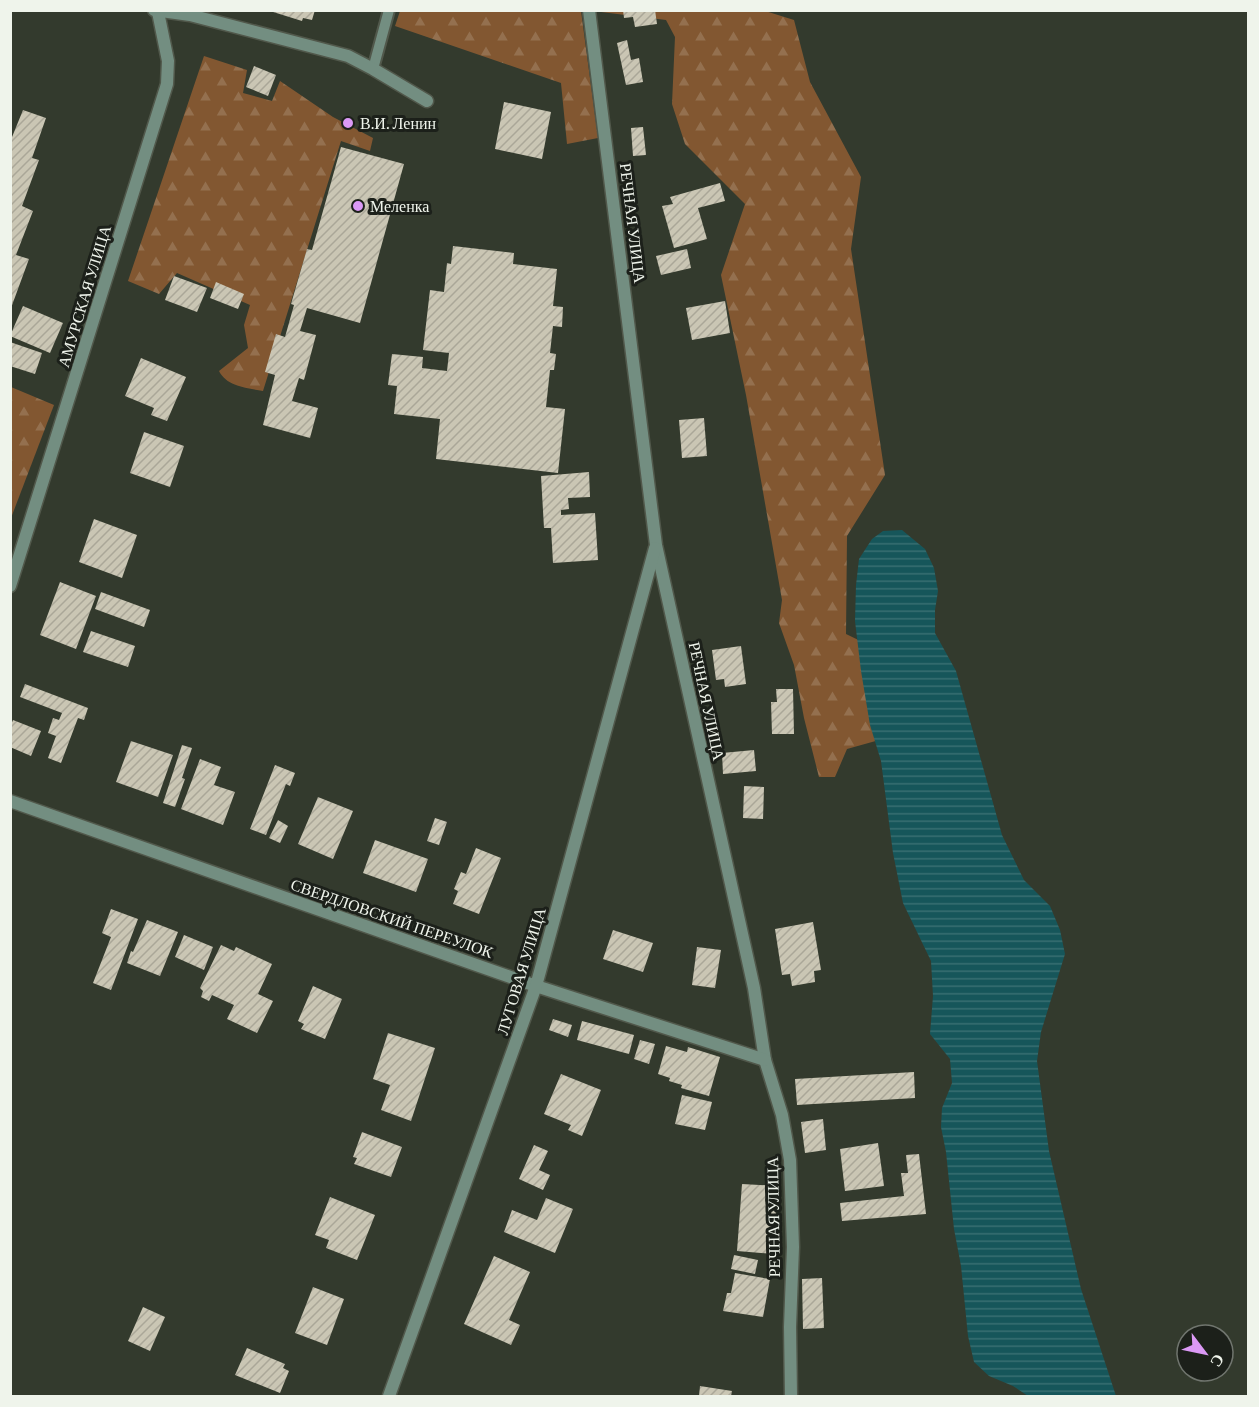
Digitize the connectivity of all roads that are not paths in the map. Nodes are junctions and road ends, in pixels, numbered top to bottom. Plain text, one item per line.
1 (389, 10) edge
2 (590, 10) edge
3 (156, 11) edge
4 (190, 13) edge
5 (373, 69) junction
6 (427, 101) dead end
7 (656, 546) junction
8 (10, 586) edge
9 (10, 801) edge
10 (536, 986) junction
11 (765, 1060) junction
12 (389, 1396) edge
13 (791, 1396) edge

1 - 5 lane
2 - 7 street, РЕЧНАЯ УЛИЦА
3 - 4 street
3 - 8 street, АМУРСКАЯ УЛИЦА
4 - 5 street
5 - 6 street
7 - 10 street, ЛУГОВАЯ УЛИЦА
7 - 11 street, РЕЧНАЯ УЛИЦА
9 - 10 street, СВЕРДЛОВСКИЙ ПЕРЕУЛОК
10 - 11 street, СВЕРДЛОВСКИЙ ПЕРЕУЛОК
10 - 12 street, ЛУГОВАЯ УЛИЦА
11 - 13 street, РЕЧНАЯ УЛИЦА

